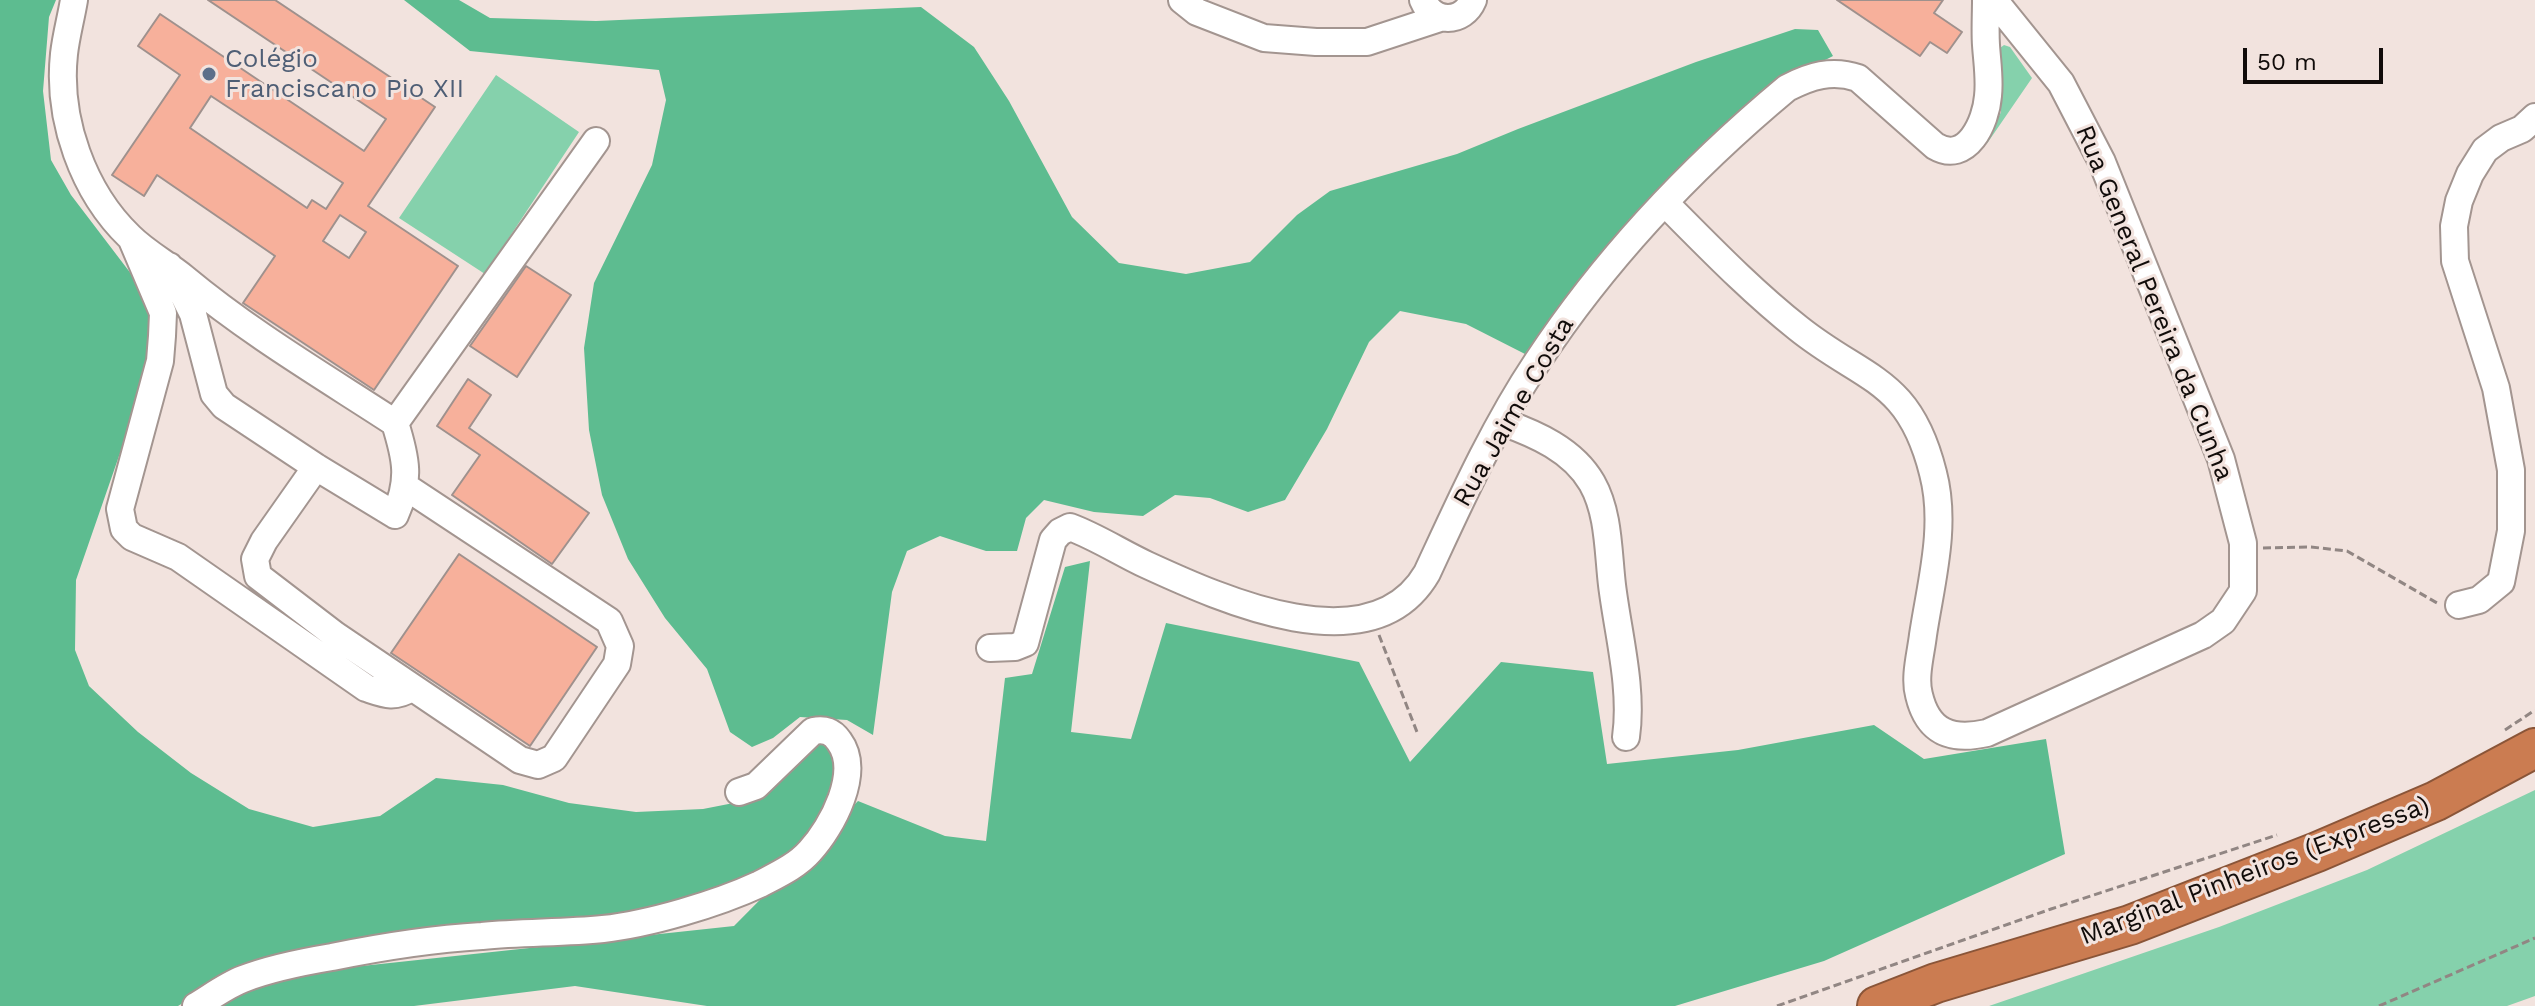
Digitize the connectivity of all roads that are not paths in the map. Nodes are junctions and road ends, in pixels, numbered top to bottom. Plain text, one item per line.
1 (74, 0) edge
2 (1182, 0) edge
3 (1986, 0) edge
4 (1994, 0) edge
5 (1477, 3) edge
6 (1429, 7) edge
7 (2528, 131) edge
8 (596, 141) dead end
9 (1665, 203) junction
10 (131, 238) junction
11 (169, 266) junction
12 (1502, 422) junction
13 (395, 423) junction
14 (316, 467) junction
15 (406, 487) junction
16 (2459, 605) road end
17 (990, 648) dead end
18 (411, 688) junction
19 (1626, 737) dead end
20 (2535, 748) edge
21 (739, 792) dead end
22 (196, 1006) edge
23 (1877, 1006) edge

1 - 10 street
2 - 6 street
3 - 9 street, Rua Jaime Costa
4 - 9 street, Rua General Pereira da Cunha
5 - 6 street
7 - 16 street
8 - 13 street
9 - 12 street, Rua Jaime Costa
10 - 11 street
10 - 18 street
11 - 13 street
11 - 14 street
12 - 17 street, Rua Jaime Costa
12 - 19 street
13 - 15 street
14 - 15 street
14 - 18 street
15 - 18 street
20 - 23 highway, Marginal Pinheiros (Expressa)
21 - 22 street

